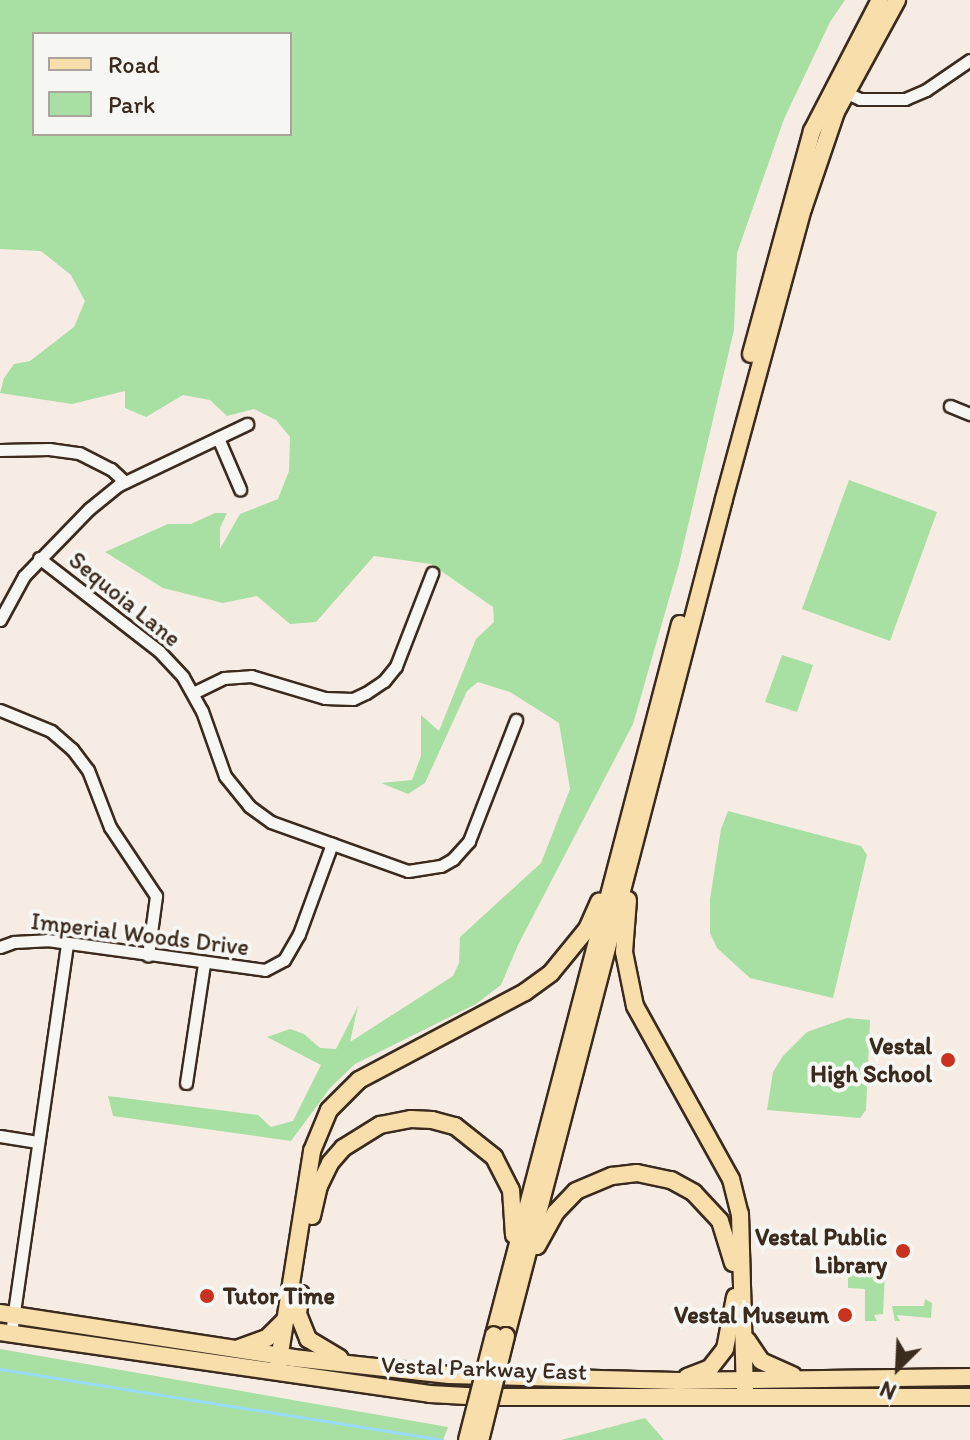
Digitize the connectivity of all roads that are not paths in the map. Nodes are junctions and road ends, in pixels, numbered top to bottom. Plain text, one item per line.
1 (880, 0) edge
2 (897, 0) edge
3 (970, 60) edge
4 (840, 89) junction
5 (950, 406) dead end
6 (970, 414) edge
7 (247, 424) dead end
8 (218, 438) junction
9 (0, 450) edge
10 (125, 482) junction
11 (240, 489) dead end
12 (39, 558) junction
13 (432, 573) dead end
14 (0, 620) edge
15 (193, 693) junction
16 (0, 710) edge
17 (516, 720) dead end
18 (332, 844) junction
19 (626, 855) junction
20 (1, 943) edge
21 (67, 943) junction
22 (148, 955) junction
23 (204, 964) junction
24 (186, 1083) dead end
25 (0, 1136) edge
26 (38, 1142) junction
27 (517, 1273) junction
28 (735, 1297) junction
29 (7, 1314) edge
30 (292, 1316) junction
31 (6, 1333) edge
32 (500, 1335) junction
33 (746, 1338) junction
34 (237, 1349) junction
35 (287, 1357) junction
36 (365, 1367) junction
37 (284, 1375) junction
38 (970, 1377) edge
39 (808, 1380) junction
40 (677, 1381) junction
41 (740, 1389) junction
42 (970, 1397) edge
43 (467, 1440) edge
44 (480, 1440) edge

1 - 4 main road
2 - 4 main road
3 - 4 street
4 - 19 main road
5 - 6 street
7 - 8 street
8 - 10 street
8 - 11 street
9 - 10 street
10 - 12 street
12 - 14 street
12 - 15 street, Sequoia Lane
13 - 15 street
15 - 18 street, Sequoia Lane
16 - 22 street
17 - 18 street, Sequoia Lane
18 - 23 street, Imperial Woods Drive
19 - 27 main road
19 - 30 main road
19 - 33 main road
20 - 21 street, Imperial Woods Drive
21 - 22 street, Imperial Woods Drive
21 - 26 street
22 - 23 street, Imperial Woods Drive
23 - 24 street
25 - 26 street
26 - 29 street
27 - 28 main road
27 - 30 main road
27 - 32 main road
28 - 40 main road
28 - 41 main road
29 - 31 street
29 - 34 main road, Vestal Parkway East
30 - 34 main road
30 - 35 main road
30 - 36 main road
31 - 37 main road, Vestal Parkway East
32 - 43 main road, bridge
32 - 44 main road, bridge
33 - 39 main road
33 - 41 main road
34 - 35 main road, Vestal Parkway East
35 - 36 main road, Vestal Parkway East
35 - 37 main road
36 - 40 main road, Vestal Parkway East
37 - 41 main road, Vestal Parkway East
38 - 39 main road, Vestal Parkway East
39 - 41 main road, Vestal Parkway East
40 - 41 main road, Vestal Parkway East
41 - 42 main road, Vestal Parkway East

